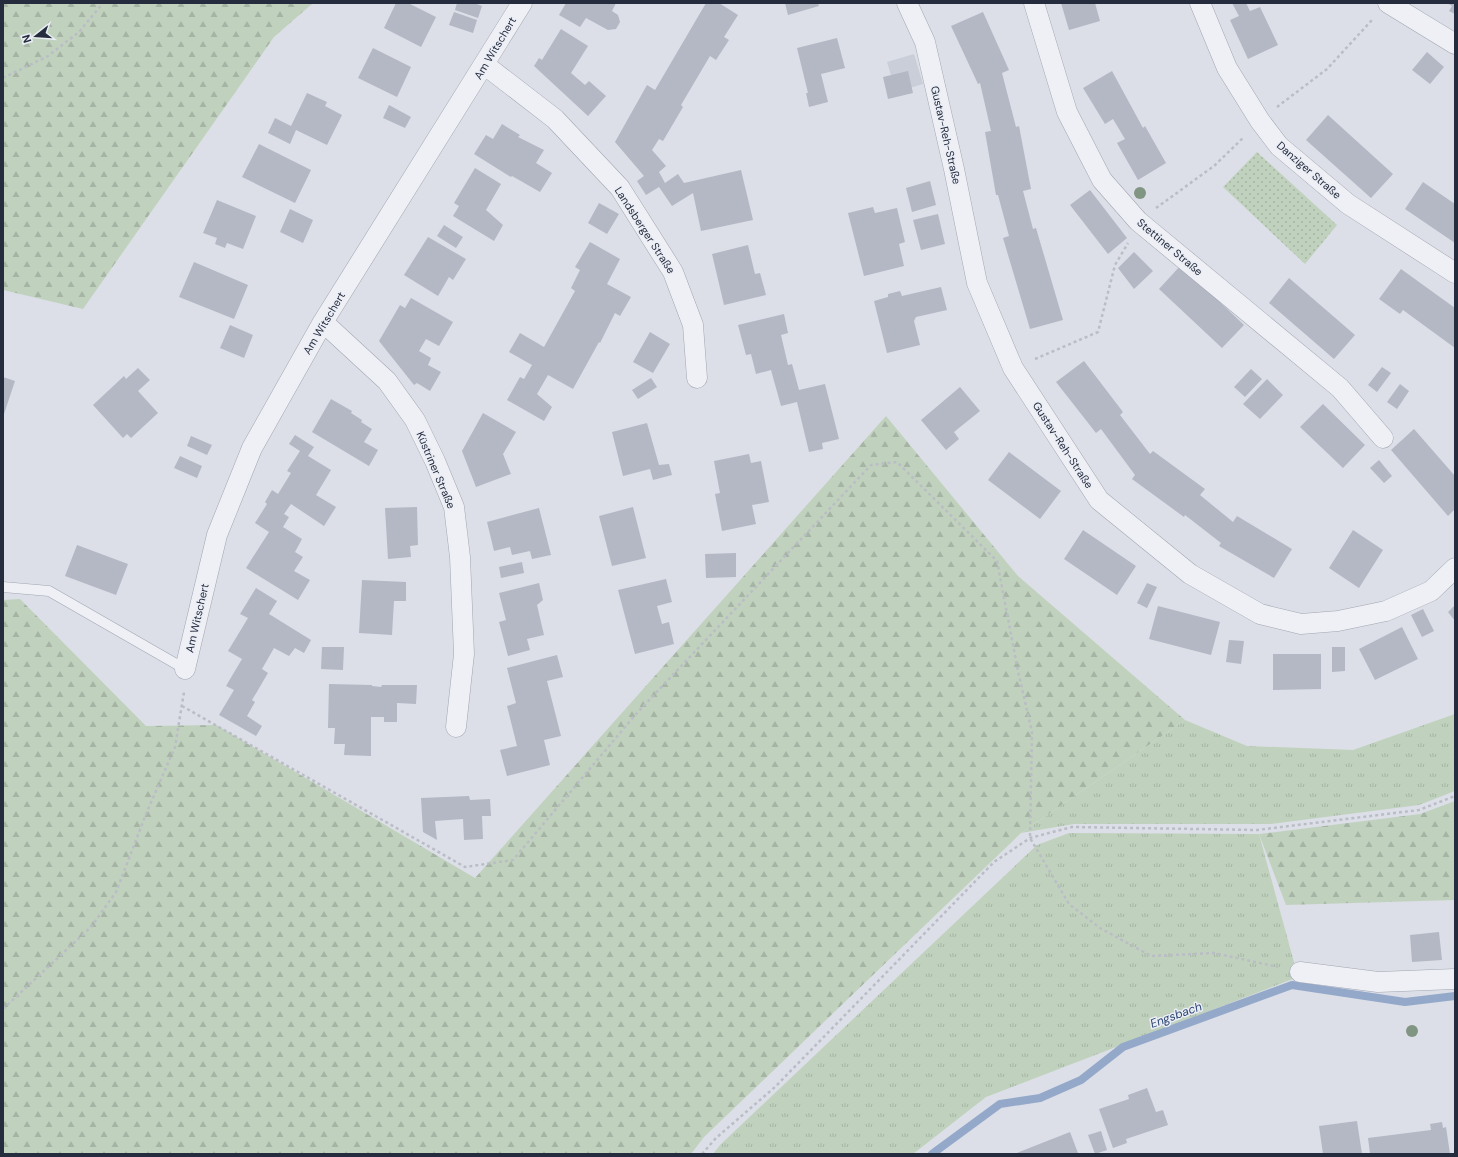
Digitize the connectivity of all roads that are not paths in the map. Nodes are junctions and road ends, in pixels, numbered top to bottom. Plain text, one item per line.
1 (522, 3) edge
2 (907, 3) edge
3 (1034, 3) edge
4 (1200, 3) edge
5 (1382, 8) edge
6 (1455, 44) edge
7 (485, 65) junction
8 (1455, 273) edge
9 (323, 322) junction
10 (697, 378) dead end
11 (1383, 438) dead end
12 (1455, 568) edge
13 (3, 587) edge
14 (185, 669) joint
15 (456, 727) dead end
16 (1300, 972) road end
17 (1455, 978) edge

1 - 7 street, Am Witschert
2 - 12 street, Gustav-Reh-Straße
3 - 11 street, Stettiner Straße
4 - 8 street, Danziger Straße
5 - 6 street
7 - 9 street, Am Witschert
7 - 10 street, Landsberger Straße
9 - 14 street, Am Witschert
9 - 15 street, Küstriner Straße
13 - 14 lane
16 - 17 street

